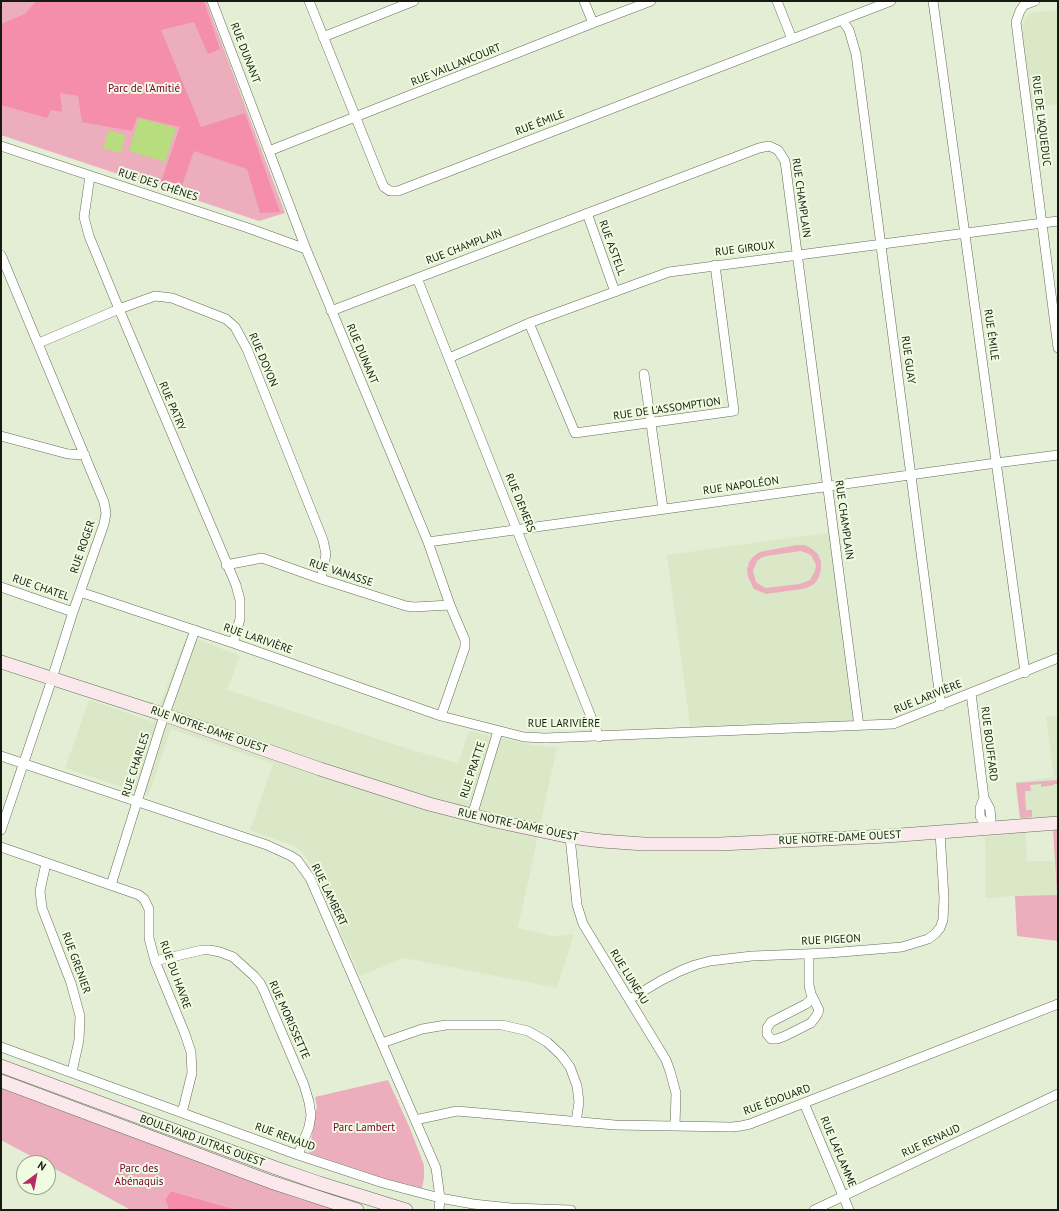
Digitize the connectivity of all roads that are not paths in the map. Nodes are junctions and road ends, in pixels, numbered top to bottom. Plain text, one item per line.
1 (212, 1) edge
2 (309, 1) edge
3 (414, 1) edge
4 (584, 1) edge
5 (651, 1) edge
6 (778, 1) edge
7 (891, 1) edge
8 (933, 1) edge
9 (1035, 1) edge
10 (869, 5) edge
11 (842, 20) junction
12 (593, 23) junction
13 (323, 37) junction
14 (792, 39) junction
15 (355, 118) junction
16 (1, 146) edge
17 (269, 151) junction
18 (90, 176) junction
19 (587, 213) junction
20 (1058, 221) edge
21 (1042, 224) junction
22 (965, 233) junction
23 (880, 244) junction
24 (306, 249) junction
25 (1, 254) edge
26 (797, 255) junction
27 (715, 265) junction
28 (417, 278) junction
29 (615, 292) junction
30 (119, 309) junction
31 (331, 311) junction
32 (529, 323) junction
33 (39, 343) junction
34 (1058, 348) edge
35 (449, 358) junction
36 (644, 374) dead end
37 (651, 423) junction
38 (1, 436) edge
39 (85, 455) junction
40 (1058, 455) edge
41 (996, 463) junction
42 (911, 475) junction
43 (827, 486) junction
44 (663, 509) junction
45 (517, 529) junction
46 (428, 542) junction
47 (226, 565) junction
48 (321, 579) junction
49 (1, 587) edge
50 (80, 592) junction
51 (450, 605) junction
52 (73, 612) junction
53 (195, 630) junction
54 (233, 643) junction
55 (1058, 658) edge
56 (1, 662) edge
57 (1025, 673) junction
58 (52, 678) junction
59 (971, 693) junction
60 (941, 706) junction
61 (165, 715) junction
62 (441, 716) junction
63 (859, 726) junction
64 (498, 731) junction
65 (599, 737) junction
66 (1, 756) edge
67 (23, 764) junction
68 (137, 801) junction
69 (472, 816) junction
70 (1058, 823) edge
71 (987, 829) junction
72 (1, 830) edge
73 (940, 832) junction
74 (570, 837) junction
75 (1, 847) edge
76 (46, 863) junction
77 (111, 885) junction
78 (809, 954) junction
79 (155, 961) junction
80 (813, 998) junction
81 (630, 999) junction
82 (1058, 1004) edge
83 (382, 1043) junction
84 (1, 1047) edge
85 (1, 1066) edge
86 (72, 1072) junction
87 (1, 1081) edge
88 (1058, 1094) edge
89 (804, 1103) junction
90 (182, 1113) junction
91 (415, 1120) junction
92 (576, 1122) junction
93 (675, 1126) junction
94 (298, 1155) junction
95 (844, 1196) junction
96 (440, 1198) junction
97 (357, 1210) edge
98 (406, 1210) edge
99 (439, 1210) edge
100 (571, 1210) edge
101 (814, 1210) edge
102 (849, 1210) edge

1 - 17 street, RUE DUNANT
2 - 13 street, RUE ÉMILE
3 - 13 street
4 - 12 street
5 - 12 street, RUE VAILLANCOURT
6 - 14 street
7 - 10 street, RUE ÉMILE
8 - 22 street, RUE ÉMILE
9 - 21 street, RUE DE L'AQUEDUC
10 - 11 street, RUE ÉMILE
11 - 14 street, RUE ÉMILE
11 - 23 street, RUE GUAY
12 - 15 street, RUE VAILLANCOURT
13 - 15 street, RUE ÉMILE
14 - 15 street, RUE ÉMILE
15 - 17 street, RUE VAILLANCOURT
16 - 18 street, RUE DES CHÊNES
17 - 24 street, RUE DUNANT
18 - 24 street, RUE DES CHÊNES
18 - 30 street, RUE PATRY
19 - 26 street, RUE CHAMPLAIN
19 - 28 street, RUE CHAMPLAIN
19 - 29 street, RUE ASTELL
20 - 21 street, RUE GIROUX
21 - 22 street, RUE GIROUX
21 - 34 street, RUE DE L'AQUEDUC
22 - 23 street, RUE GIROUX
22 - 41 street, RUE ÉMILE
23 - 26 street, RUE GIROUX
23 - 42 street, RUE GUAY
24 - 31 street, RUE DUNANT
25 - 33 street, RUE ROGER
26 - 27 street, RUE GIROUX
26 - 43 street, RUE CHAMPLAIN
27 - 29 street, RUE GIROUX
27 - 37 street, RUE DE L'ASSOMPTION
28 - 31 street, RUE CHAMPLAIN
28 - 35 street, RUE DEMERS
29 - 32 street, RUE GIROUX
30 - 33 street, RUE DOYON
30 - 47 street, RUE PATRY
30 - 48 street, RUE DOYON
31 - 46 street, RUE DUNANT
32 - 35 street, RUE GIROUX
32 - 37 street, RUE DE L'ASSOMPTION
33 - 39 street, RUE ROGER
35 - 45 street, RUE DEMERS
36 - 37 street
37 - 44 street
38 - 39 street
39 - 50 street, RUE ROGER
40 - 41 street, RUE NAPOLÉON
41 - 42 street, RUE NAPOLÉON
41 - 57 street, RUE ÉMILE
42 - 43 street, RUE NAPOLÉON
42 - 60 street, RUE GUAY
43 - 44 street, RUE NAPOLÉON
43 - 63 street, RUE CHAMPLAIN
44 - 45 street, RUE NAPOLÉON
45 - 46 street, RUE NAPOLÉON
45 - 65 street, RUE DEMERS
46 - 51 street, RUE DUNANT
47 - 48 street, RUE VANASSE
47 - 54 street, RUE PATRY
48 - 51 street, RUE VANASSE
49 - 52 street, RUE CHATEL
50 - 52 street, RUE ROGER
50 - 53 street, RUE LARIVIÈRE
51 - 62 street, RUE DUNANT
52 - 58 street, RUE ROGER
53 - 54 street, RUE LARIVIÈRE
53 - 61 street, RUE CHARLES
54 - 62 street, RUE LARIVIÈRE
55 - 57 street, RUE LARIVIÈRE
56 - 58 street, RUE NOTRE-DAME OUEST
57 - 59 street, RUE LARIVIÈRE
58 - 61 street, RUE NOTRE-DAME OUEST
58 - 67 street, RUE ROGER
59 - 60 street, RUE LARIVIÈRE
59 - 71 street, RUE BOUFFARD
60 - 63 street, RUE LARIVIÈRE
61 - 68 street, RUE CHARLES
61 - 69 street, RUE NOTRE-DAME OUEST
62 - 64 street, RUE LARIVIÈRE
63 - 65 street, RUE LARIVIÈRE
64 - 65 street, RUE LARIVIÈRE
64 - 69 street, RUE PRATTE
66 - 67 street, RUE LAMBERT
67 - 68 street, RUE LAMBERT
67 - 72 street, RUE ROGER
68 - 77 street, RUE CHARLES
68 - 83 street, RUE LAMBERT
69 - 74 street, RUE NOTRE-DAME OUEST
70 - 71 street, RUE NOTRE-DAME OUEST
71 - 73 street, RUE NOTRE-DAME OUEST
73 - 74 street, RUE NOTRE-DAME OUEST
73 - 78 street, RUE PIGEON
74 - 81 street, RUE LUNEAU
75 - 76 street, RUE DU HAVRE
76 - 77 street, RUE DU HAVRE
76 - 86 street, RUE GRENIER
77 - 79 street, RUE DU HAVRE
78 - 80 street
78 - 81 street, RUE PIGEON
79 - 90 street, RUE DU HAVRE
79 - 94 street, RUE MORISSETTE
80 - 80 street
81 - 93 street, RUE LUNEAU
82 - 89 street, RUE ÉDOUARD
83 - 91 street, RUE LAMBERT
83 - 92 street
84 - 86 street, RUE RENAUD
85 - 98 street, BOULEVARD JUTRAS OUEST
86 - 90 street, RUE RENAUD
87 - 97 street, BOULEVARD JUTRAS OUEST
88 - 95 street, RUE RENAUD
89 - 93 street, RUE ÉDOUARD
89 - 95 street, RUE LAFLAMME
90 - 94 street, RUE RENAUD
91 - 92 street, RUE ÉDOUARD
91 - 96 street, RUE LAMBERT
92 - 93 street, RUE ÉDOUARD
94 - 96 street, RUE RENAUD
95 - 101 street, RUE RENAUD
95 - 102 street, RUE LAFLAMME
96 - 99 street, RUE LAMBERT
96 - 100 street, RUE RENAUD

